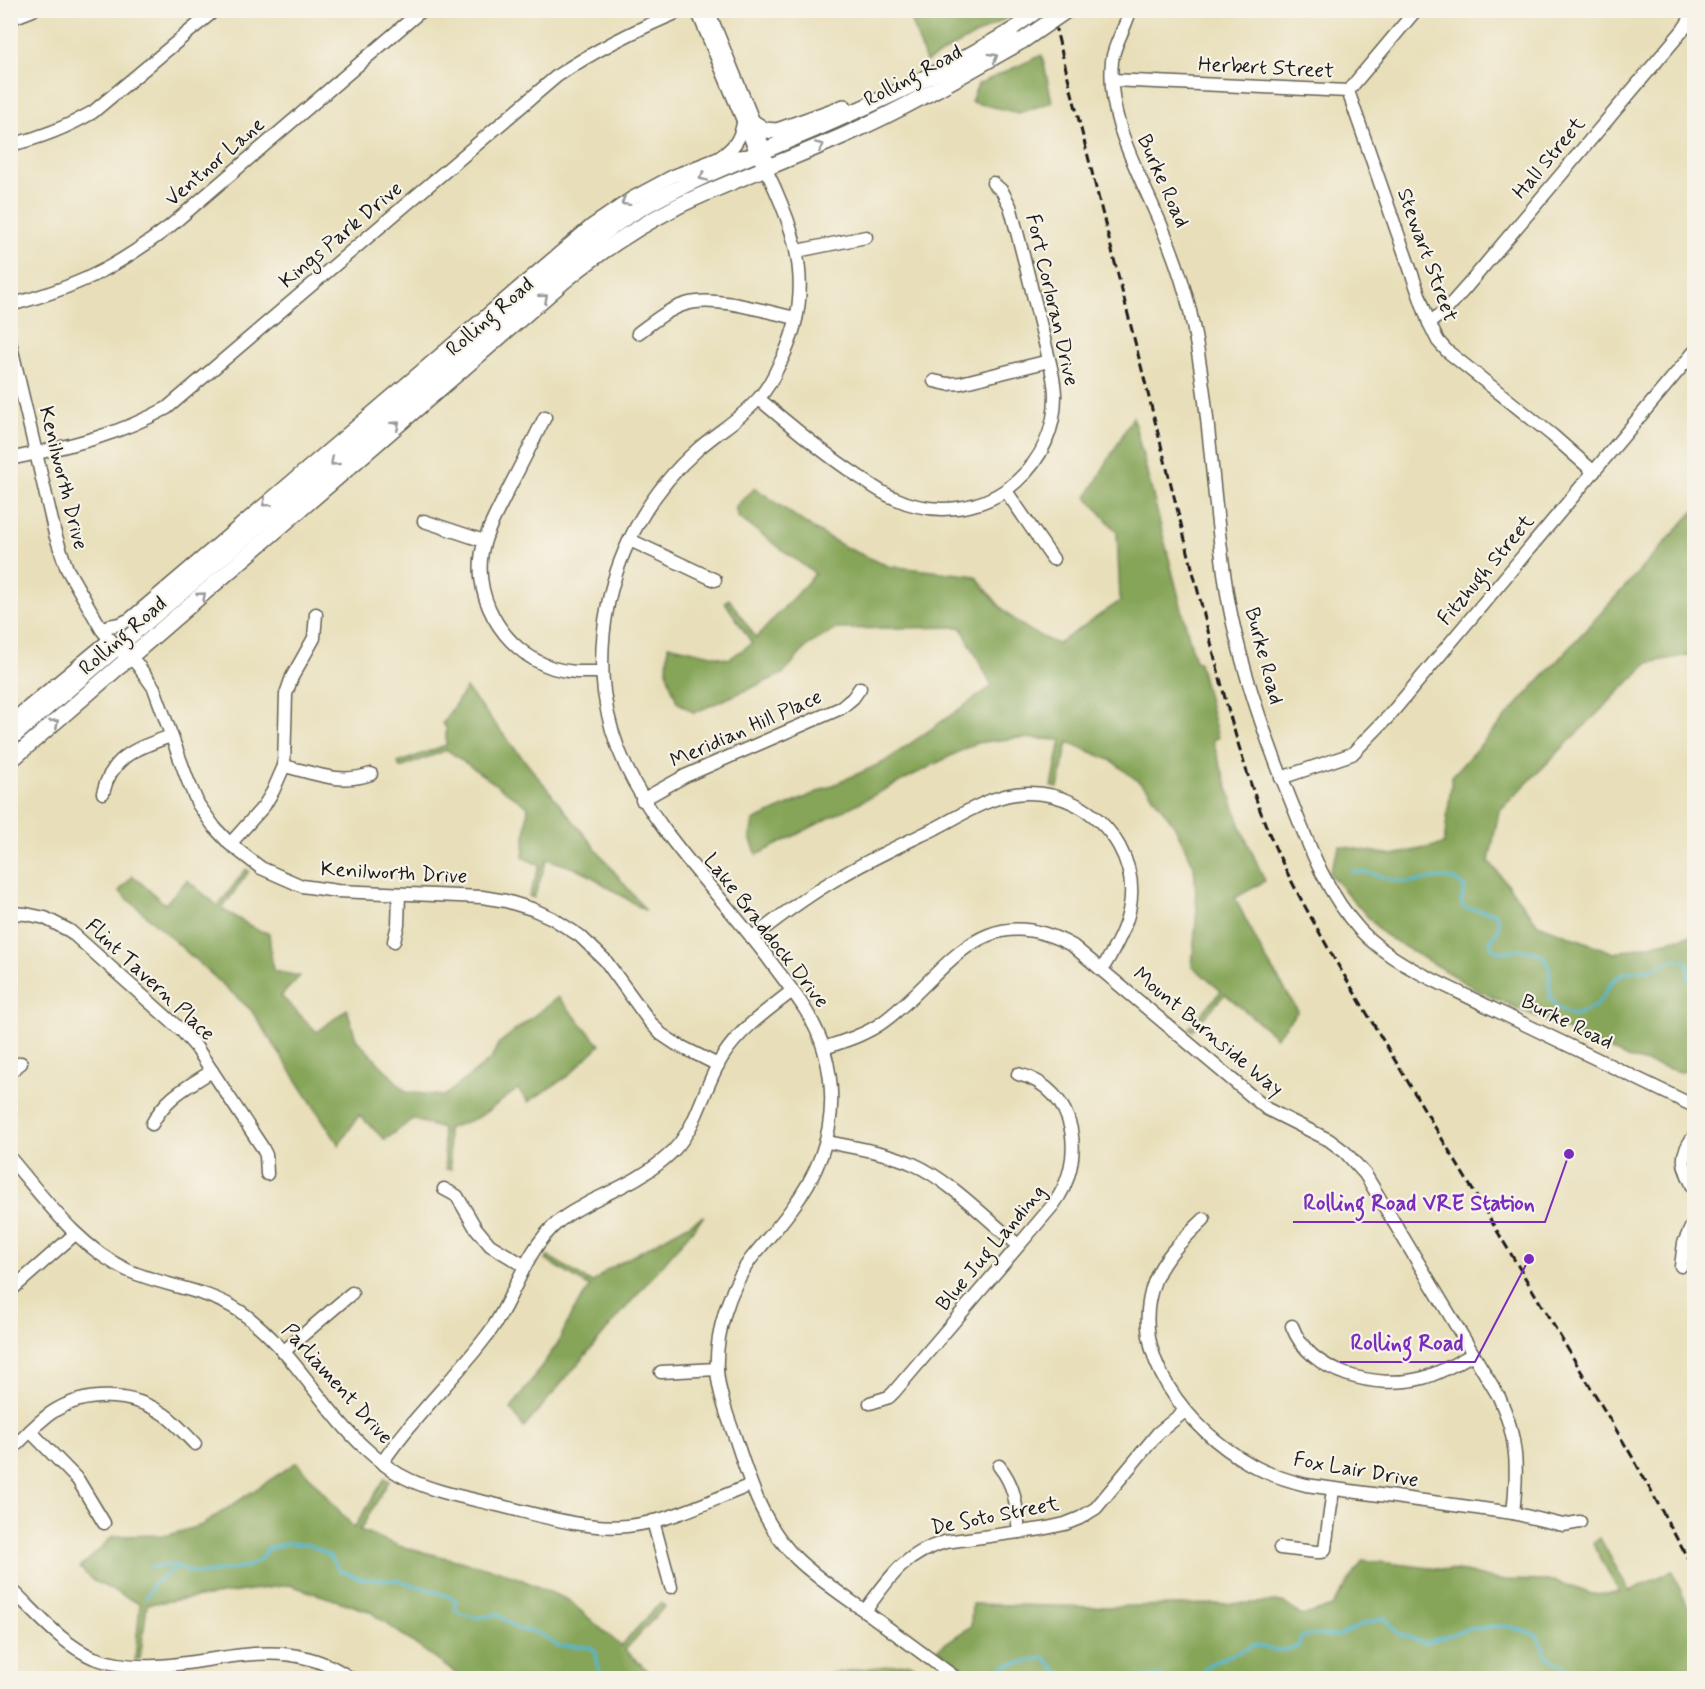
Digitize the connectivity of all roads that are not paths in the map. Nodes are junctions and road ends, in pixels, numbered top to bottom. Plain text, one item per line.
1 (33, 10) edge
2 (215, 10) edge
3 (422, 10) edge
4 (683, 10) edge
5 (698, 10) edge
6 (708, 10) edge
7 (1045, 10) edge
8 (1067, 10) edge
9 (1130, 10) edge
10 (1416, 10) edge
11 (1695, 13) edge
12 (10, 19) edge
13 (1020, 34) junction
14 (1112, 80) junction
15 (1348, 91) junction
16 (896, 92) junction
17 (748, 122) junction
18 (10, 145) edge
19 (761, 152) junction
20 (719, 158) junction
21 (766, 169) junction
22 (993, 183) dead end
23 (866, 237) dead end
24 (797, 251) junction
25 (10, 305) edge
26 (796, 318) junction
27 (1429, 323) junction
28 (638, 333) dead end
29 (10, 342) edge
30 (1695, 352) edge
31 (1049, 361) junction
32 (934, 381) dead end
33 (759, 399) junction
34 (545, 417) dead end
35 (36, 453) junction
36 (10, 459) edge
37 (1594, 472) junction
38 (1006, 491) junction
39 (424, 522) dead end
40 (630, 540) junction
41 (484, 541) junction
42 (1053, 559) dead end
43 (715, 580) dead end
44 (316, 614) dead end
45 (95, 616) junction
46 (109, 626) junction
47 (117, 643) junction
48 (132, 658) junction
49 (602, 672) junction
50 (860, 688) dead end
51 (10, 722) edge
52 (171, 736) junction
53 (10, 739) edge
54 (10, 761) edge
55 (284, 766) junction
56 (371, 774) dead end
57 (1281, 778) junction
58 (103, 793) dead end
59 (642, 800) junction
60 (230, 844) junction
61 (399, 894) junction
62 (10, 913) edge
63 (752, 938) junction
64 (394, 941) dead end
65 (1102, 969) junction
66 (792, 991) junction
67 (824, 1048) junction
68 (21, 1063) dead end
69 (718, 1065) junction
70 (212, 1071) junction
71 (10, 1072) edge
72 (1018, 1074) dead end
73 (1695, 1106) edge
74 (152, 1124) dead end
75 (1695, 1136) edge
76 (828, 1142) junction
77 (10, 1158) edge
78 (267, 1174) dead end
79 (444, 1189) dead end
80 (1695, 1189) edge
81 (1204, 1219) dead end
82 (1695, 1221) edge
83 (75, 1234) junction
84 (1018, 1245) junction
85 (525, 1266) junction
86 (1682, 1266) dead end
87 (10, 1291) edge
88 (352, 1293) dead end
89 (1292, 1326) dead end
90 (283, 1352) junction
91 (1473, 1354) junction
92 (717, 1369) junction
93 (661, 1372) dead end
94 (870, 1403) dead end
95 (1185, 1411) junction
96 (30, 1431) junction
97 (195, 1444) dead end
98 (10, 1451) edge
99 (382, 1463) junction
100 (999, 1466) dead end
101 (751, 1485) junction
102 (1333, 1490) junction
103 (1513, 1513) junction
104 (653, 1521) junction
105 (104, 1522) dead end
106 (1580, 1522) dead end
107 (1019, 1532) junction
108 (1280, 1548) dead end
109 (671, 1587) dead end
110 (10, 1588) edge
111 (865, 1611) junction
112 (166, 1673) edge
113 (351, 1678) edge
114 (956, 1678) edge

1 - 12 street
2 - 18 street
3 - 25 street, Ventnor Lane
4 - 35 street, Kings Park Drive
5 - 17 street
6 - 17 street
7 - 13 main road, Rolling Road
8 - 13 main road, Rolling Road, bridge
9 - 14 street, Burke Road
10 - 15 street, Herbert Street
11 - 27 street, Hall Street
13 - 16 main road, Rolling Road
21 -> 13 main road, Rolling Road
14 - 15 street, Herbert Street
14 - 57 street, Burke Road
15 - 27 street, Stewart Street
16 - 17 main road
16 - 19 main road, Rolling Road
17 - 19 street, Lake Braddock Drive
17 - 20 street
19 - 20 street, Rolling Road
19 - 21 street, Lake Braddock Drive
19 -> 47 main road, Rolling Road
20 -> 46 street, Rolling Road
21 - 24 street, Lake Braddock Drive
48 -> 21 main road, Rolling Road
22 - 31 street, Fort Corloran Drive
23 - 24 street
24 - 26 street, Lake Braddock Drive
26 - 28 street
26 - 33 street, Lake Braddock Drive
27 - 37 street, Stewart Street
29 - 35 street, Kenilworth Drive
30 - 37 street, Fitzhugh Street
31 - 32 street
31 - 38 street, Fort Corloran Drive
33 - 38 street, Fort Corloran Drive
33 - 40 street, Lake Braddock Drive
34 - 41 street
35 - 36 street, Kings Park Drive
35 - 45 street, Kenilworth Drive
37 - 57 street, Fitzhugh Street
38 - 42 street
39 - 41 street
40 - 43 street
40 - 49 street, Lake Braddock Drive
41 - 49 street
44 - 55 street
45 - 46 street, Kenilworth Drive
45 - 47 street, Kenilworth Drive
46 - 47 street, Kenilworth Drive
47 - 48 street, Kenilworth Drive
47 - 51 street, Rolling Road
47 - 53 main road, Rolling Road
48 - 52 street, Kenilworth Drive
54 -> 48 main road, Rolling Road
49 - 59 street, Lake Braddock Drive
50 - 59 street, Meridian Hill Place
52 - 58 street
52 - 60 street, Kenilworth Drive
55 - 56 street
55 - 60 street
57 - 73 street, Burke Road
59 - 63 street, Lake Braddock Drive
60 - 61 street, Kenilworth Drive
61 - 64 street
61 - 69 street, Kenilworth Drive
62 - 70 street, Flint Tavern Place
63 - 65 street
63 - 66 street, Lake Braddock Drive
65 - 67 street, Mount Burnside Way
65 - 91 street, Mount Burnside Way
66 - 67 street, Lake Braddock Drive
66 - 69 street
67 - 76 street, Lake Braddock Drive
68 - 71 street
69 - 85 street
70 - 74 street
70 - 78 street, Flint Tavern Place
72 - 84 street, Blue Jug Landing
75 - 80 street
76 - 84 street
76 - 92 street, Lake Braddock Drive
77 - 83 street, Parliament Drive
79 - 85 street
81 - 95 street, Fox Lair Drive
82 - 86 street
83 - 87 street
83 - 90 street, Parliament Drive
84 - 94 street, Blue Jug Landing
85 - 99 street
88 - 90 street
89 - 91 street
90 - 99 street, Parliament Drive
91 - 103 street, Mount Burnside Way
92 - 93 street
92 - 101 street, Lake Braddock Drive
95 - 102 street, Fox Lair Drive
95 - 107 street, De Soto Street
96 - 97 street
96 - 98 street
96 - 105 street
99 - 104 street, Parliament Drive
100 - 107 street
101 - 104 street, Parliament Drive
101 - 111 street, Lake Braddock Drive
102 - 103 street, Fox Lair Drive
102 - 108 street
103 - 106 street, Fox Lair Drive
104 - 109 street
107 - 111 street, De Soto Street
110 - 112 street
111 - 114 street, Lake Braddock Drive
112 - 113 street

